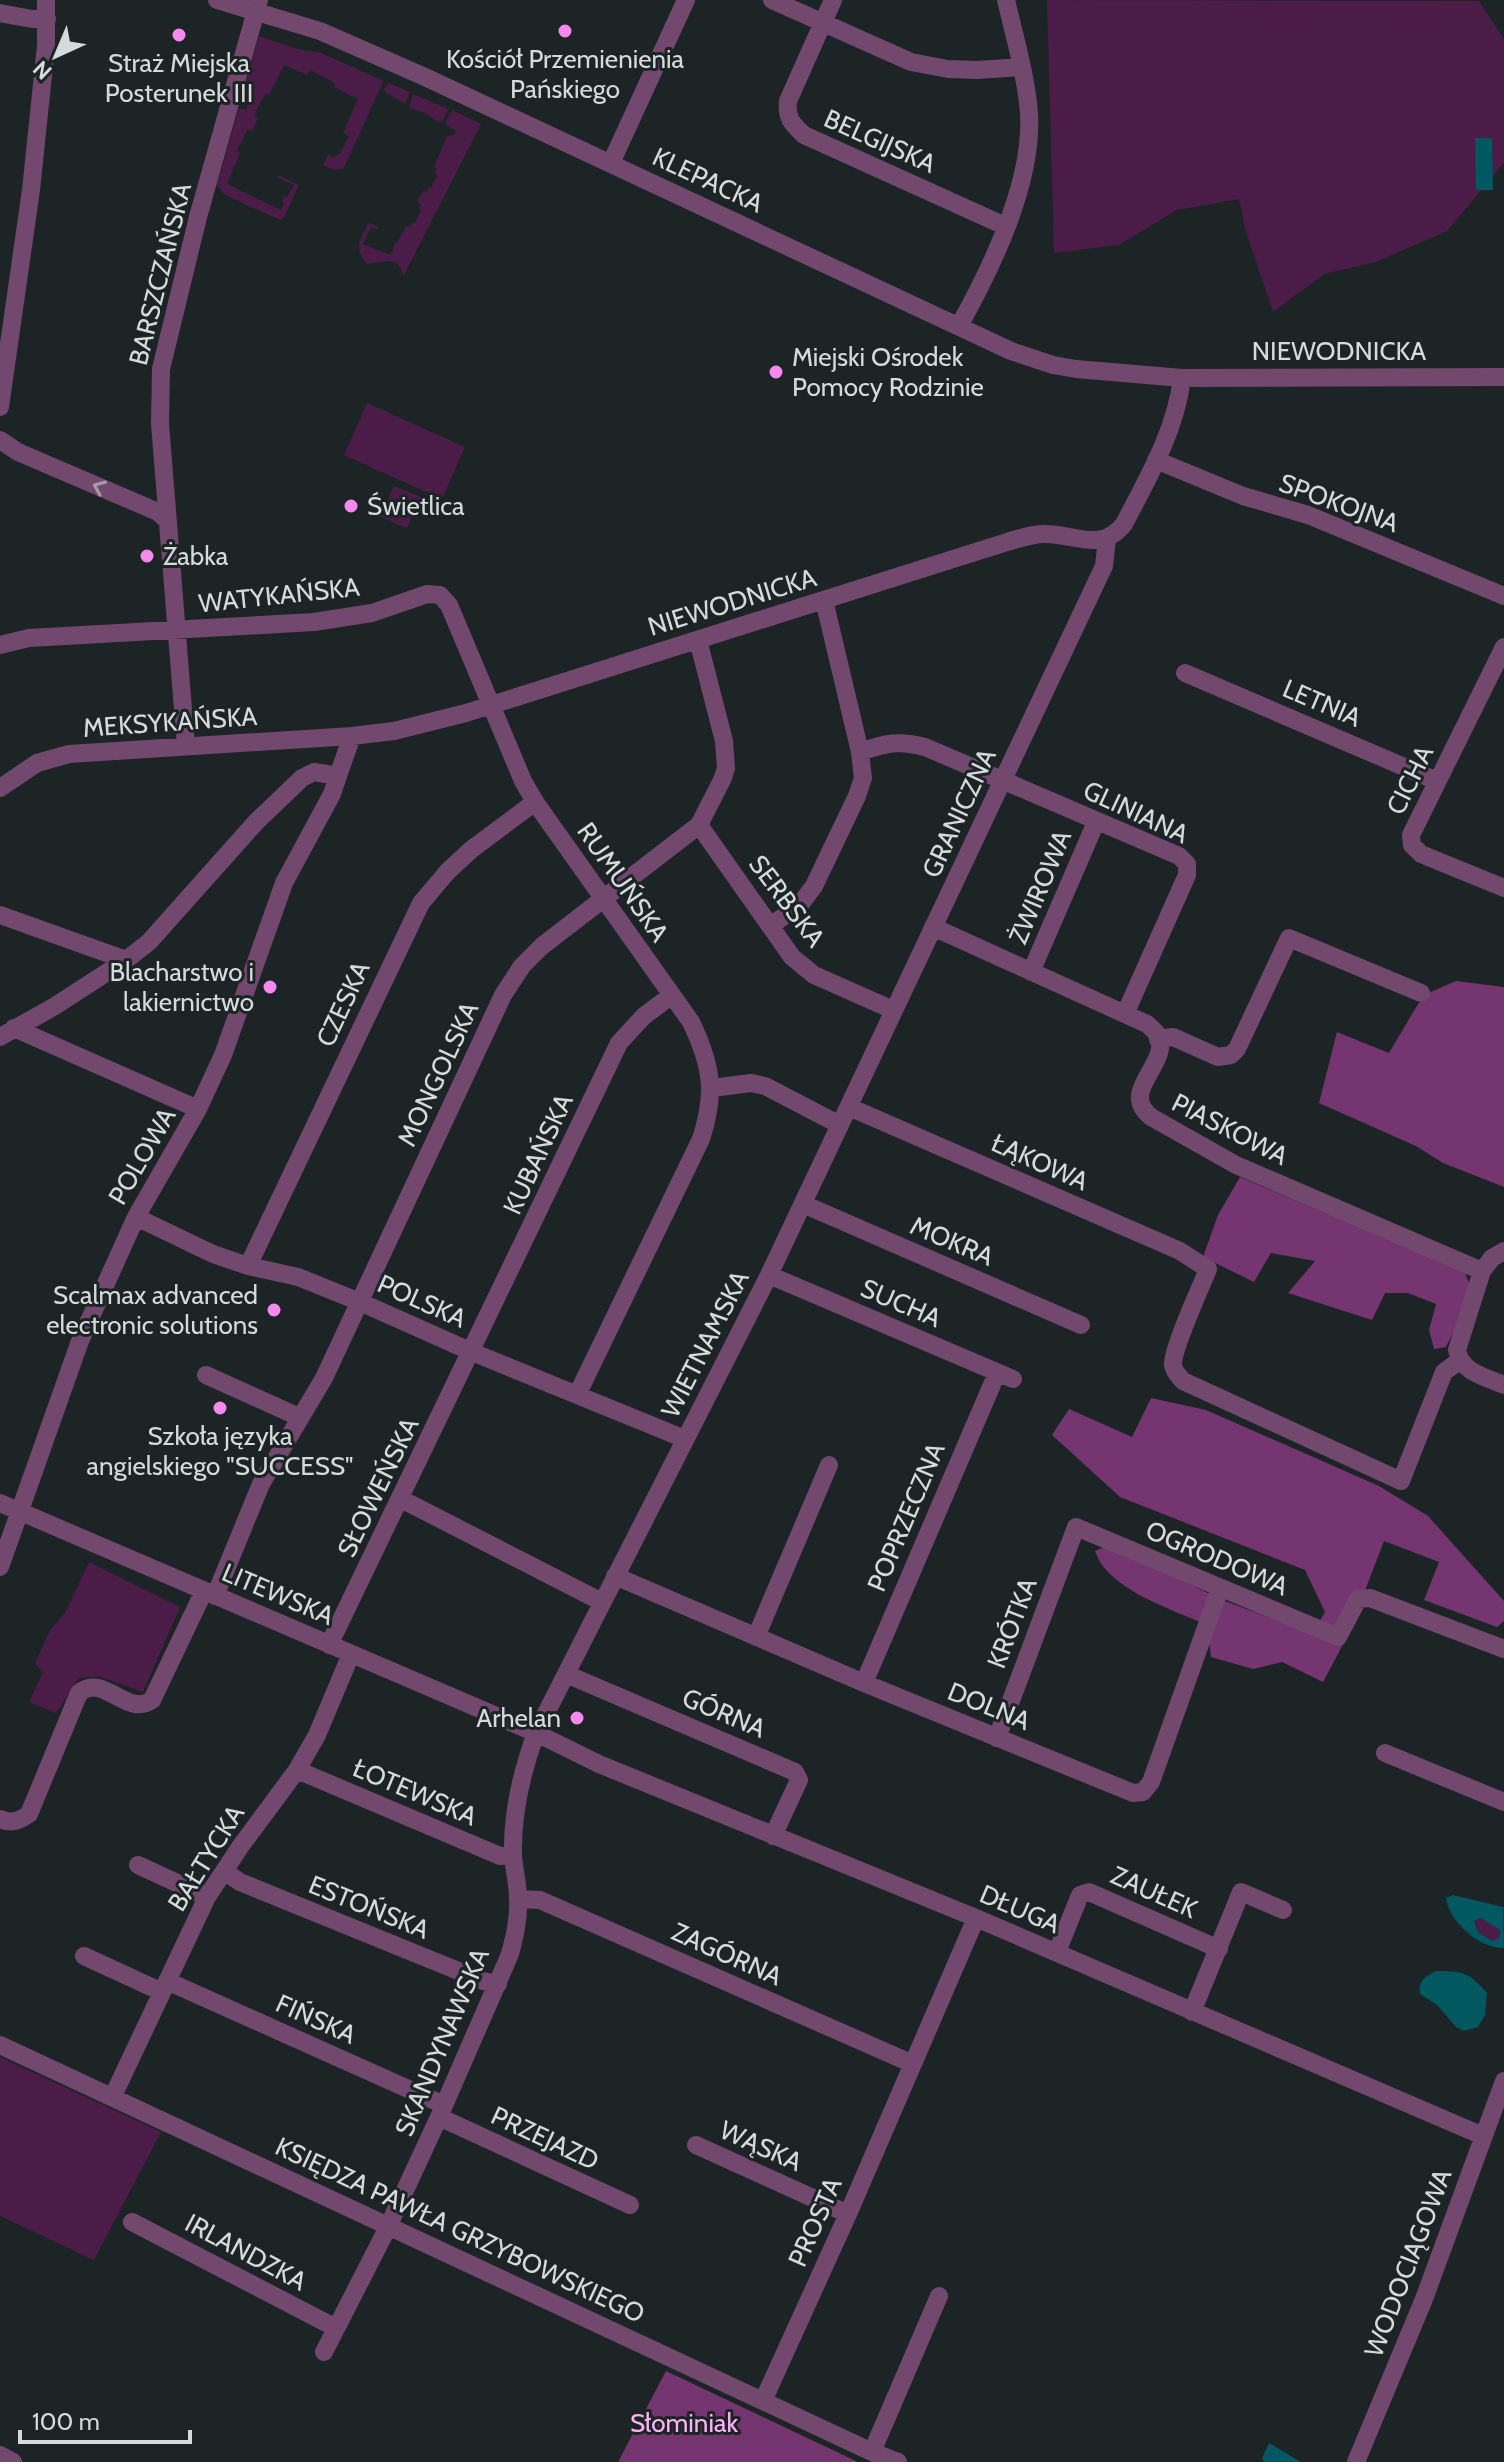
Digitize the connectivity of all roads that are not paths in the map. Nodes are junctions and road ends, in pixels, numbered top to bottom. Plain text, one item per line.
1 (46, 0) edge
2 (217, 0) edge
3 (686, 0) edge
4 (772, 0) edge
5 (833, 0) edge
6 (1006, 0) edge
7 (258, 5) edge
8 (0, 13) edge
9 (47, 19) junction
10 (822, 24) junction
11 (1021, 67) junction
12 (611, 163) junction
13 (1005, 226) junction
14 (959, 326) junction
15 (1504, 377) edge
16 (1182, 378) junction
17 (0, 407) edge
18 (0, 440) edge
19 (1156, 460) junction
20 (168, 521) junction
21 (1107, 538) junction
22 (1504, 596) edge
23 (824, 600) junction
24 (177, 631) junction
25 (698, 640) junction
26 (0, 645) edge
27 (1504, 647) edge
28 (1185, 673) dead end
29 (492, 704) junction
30 (352, 736) junction
31 (186, 746) junction
32 (860, 752) junction
33 (338, 776) junction
34 (1003, 781) junction
35 (1437, 781) junction
36 (0, 788) edge
37 (535, 802) junction
38 (1096, 822) junction
39 (699, 825) junction
40 (1504, 888) edge
41 (604, 900) junction
42 (0, 915) edge
43 (771, 926) junction
44 (933, 927) junction
45 (126, 960) junction
46 (1031, 972) junction
47 (1421, 993) dead end
48 (672, 995) junction
49 (893, 1010) junction
50 (1125, 1014) junction
51 (7, 1033) edge
52 (1158, 1039) junction
53 (712, 1088) junction
54 (849, 1107) junction
55 (198, 1109) junction
56 (840, 1125) junction
57 (803, 1204) junction
58 (136, 1217) junction
59 (1504, 1251) edge
60 (248, 1266) junction
61 (1482, 1271) junction
62 (769, 1275) junction
63 (360, 1302) junction
64 (1081, 1325) dead end
65 (472, 1352) junction
66 (1459, 1361) junction
67 (206, 1375) dead end
68 (1005, 1376) joint
69 (1504, 1385) edge
70 (577, 1395) junction
71 (299, 1417) junction
72 (685, 1439) junction
73 (829, 1465) dead end
74 (401, 1499) junction
75 (0, 1503) edge
76 (19, 1513) junction
77 (1076, 1527) joint
78 (0, 1567) edge
79 (615, 1576) junction
80 (1220, 1588) junction
81 (209, 1594) junction
82 (602, 1602) junction
83 (756, 1637) junction
84 (329, 1645) junction
85 (1504, 1649) edge
86 (351, 1654) junction
87 (566, 1674) junction
88 (864, 1683) junction
89 (536, 1733) junction
90 (997, 1738) junction
91 (1385, 1753) dead end
92 (297, 1770) junction
93 (1504, 1802) edge
94 (0, 1819) edge
95 (773, 1836) junction
96 (513, 1854) junction
97 (138, 1865) dead end
98 (224, 1871) junction
99 (207, 1897) junction
100 (518, 1899) junction
101 (1283, 1910) dead end
102 (976, 1918) junction
103 (1219, 1949) junction
104 (1057, 1952) junction
105 (84, 1956) dead end
106 (498, 1984) junction
107 (164, 1986) junction
108 (1192, 2012) junction
109 (0, 2045) edge
110 (913, 2064) junction
111 (1504, 2081) edge
112 (113, 2096) junction
113 (442, 2111) junction
114 (1483, 2136) junction
115 (696, 2145) dead end
116 (630, 2205) dead end
117 (848, 2214) junction
118 (132, 2222) dead end
119 (388, 2227) junction
120 (939, 2296) dead end
121 (336, 2328) junction
122 (324, 2352) dead end
123 (763, 2401) junction
124 (872, 2452) junction
125 (0, 2455) edge
126 (13, 2462) edge
127 (898, 2462) edge
128 (1356, 2462) edge

1 - 9 street
2 - 7 street, KLEPACKA
3 - 12 street
4 - 10 street
5 - 10 street
6 - 11 street
7 - 12 street, KLEPACKA
7 - 20 street, BARSZCZAŃSKA
8 - 9 street
9 - 17 street
10 - 11 street
10 - 13 street, BELGIJSKA
11 - 13 street
12 - 14 street, KLEPACKA
13 - 14 street
14 - 16 street, KLEPACKA
15 - 16 street, NIEWODNICKA
16 - 19 street
20 -> 18 street
19 - 21 street
19 - 22 street, SPOKOJNA
20 - 24 street, BARSZCZAŃSKA
21 - 23 street, NIEWODNICKA
21 - 34 street, GRANICZNA
23 - 25 street, NIEWODNICKA
23 - 32 street
24 - 26 street, WATYKAŃSKA
24 - 29 street, WATYKAŃSKA
24 - 31 street, BARSZCZAŃSKA
25 - 29 street, NIEWODNICKA
25 - 39 street
27 - 35 street, CICHA
28 - 35 street, LETNIA
29 - 30 street, NIEWODNICKA
29 - 37 street, RUMUŃSKA
30 - 31 street, MEKSYKAŃSKA
30 - 33 street
31 - 36 street, MEKSYKAŃSKA
32 - 34 street, GLINIANA
32 - 43 street
33 - 45 street
33 - 55 street, POLOWA
34 - 38 street, GLINIANA
34 - 44 street, GRANICZNA
35 - 40 street, CICHA
37 - 41 street, RUMUŃSKA
37 - 60 street, CZESKA
38 - 46 street, ŻWIROWA
38 - 50 street, GLINIANA
39 - 41 street, MONGOLSKA
39 - 43 street, SERBSKA
41 - 48 street, RUMUŃSKA
41 - 63 street, MONGOLSKA
42 - 45 street
43 - 49 street, SERBSKA
44 - 46 street
44 - 49 street, GRANICZNA
45 - 51 street
46 - 50 street
47 - 52 street
48 - 53 street, RUMUŃSKA
48 - 65 street, KUBAŃSKA
49 - 54 street, GRANICZNA
50 - 52 street
51 - 55 street
52 - 61 street, PIASKOWA
53 - 56 street
53 - 70 street, RUMUŃSKA
54 - 56 street, WIETNAMSKA
54 - 66 street, ŁĄKOWA
55 - 58 street, POLOWA
56 - 57 street, WIETNAMSKA
57 - 62 street, WIETNAMSKA
57 - 64 street, MOKRA
58 - 60 street, POLSKA
58 - 76 street, POLOWA
59 - 61 street
60 - 63 street, POLSKA
61 - 66 street
62 - 68 street, SUCHA
62 - 72 street, WIETNAMSKA
63 - 65 street, POLSKA
63 - 71 street, MONGOLSKA
65 - 70 street, POLSKA
65 - 74 street, SŁOWEŃSKA
66 - 69 street
67 - 71 street
68 - 88 street, POPRZECZNA
70 - 72 street, POLSKA
71 - 81 street, MONGOLSKA
72 - 79 street, WIETNAMSKA
73 - 83 street
74 - 82 street
74 - 84 street, SŁOWEŃSKA
75 - 76 street, LITEWSKA
76 - 78 street, POLOWA
76 - 81 street, LITEWSKA
77 - 80 street, OGRODOWA
77 - 90 street, KRÓTKA
79 - 82 street, WIETNAMSKA
79 - 83 street, DOLNA
80 - 85 street, OGRODOWA
80 - 90 street, DOLNA
81 - 84 street, LITEWSKA
81 - 94 street, MONGOLSKA
82 - 87 street, WIETNAMSKA
83 - 88 street, DOLNA
84 - 86 street, LITEWSKA
86 - 89 street, LITEWSKA
86 - 92 street, BAŁTYCKA
87 - 89 street, WIETNAMSKA
87 - 95 street, GÓRNA
88 - 90 street, DOLNA
89 - 95 street, DŁUGA
89 - 96 street, SKANDYNAWSKA
91 - 93 street
92 - 96 street, ŁOTEWSKA
92 - 98 street, BAŁTYCKA
95 - 102 street, DŁUGA
96 - 100 street, SKANDYNAWSKA
97 - 99 street
98 - 99 street, BAŁTYCKA
98 - 106 street, ESTOŃSKA
99 - 107 street, BAŁTYCKA
100 - 106 street, SKANDYNAWSKA
100 - 110 street, ZAGÓRNA
101 - 103 street
102 - 104 street, DŁUGA
102 - 110 street, PROSTA
103 - 104 street, ZAUŁEK
103 - 108 street
104 - 108 street, DŁUGA
105 - 107 street, FIŃSKA
106 - 113 street, SKANDYNAWSKA
107 - 112 street, BAŁTYCKA
107 - 113 street, FIŃSKA
108 - 114 street, DŁUGA
109 - 112 street, KSIĘDZA PAWŁA GRZYBOWSKIEGO
110 - 117 street, PROSTA
111 - 114 street, WODOCIĄGOWA
112 - 119 street, KSIĘDZA PAWŁA GRZYBOWSKIEGO
113 - 116 street, PRZEJAZD
113 - 119 street, SKANDYNAWSKA
114 - 128 street, WODOCIĄGOWA
115 - 117 street, WĄSKA
117 - 123 street, PROSTA
118 - 121 street, IRLANDZKA
119 - 121 street, SKANDYNAWSKA
119 - 123 street, KSIĘDZA PAWŁA GRZYBOWSKIEGO
120 - 124 street
121 - 122 street, SKANDYNAWSKA
123 - 124 street, KSIĘDZA PAWŁA GRZYBOWSKIEGO
124 - 127 street, KSIĘDZA PAWŁA GRZYBOWSKIEGO
125 - 126 street

